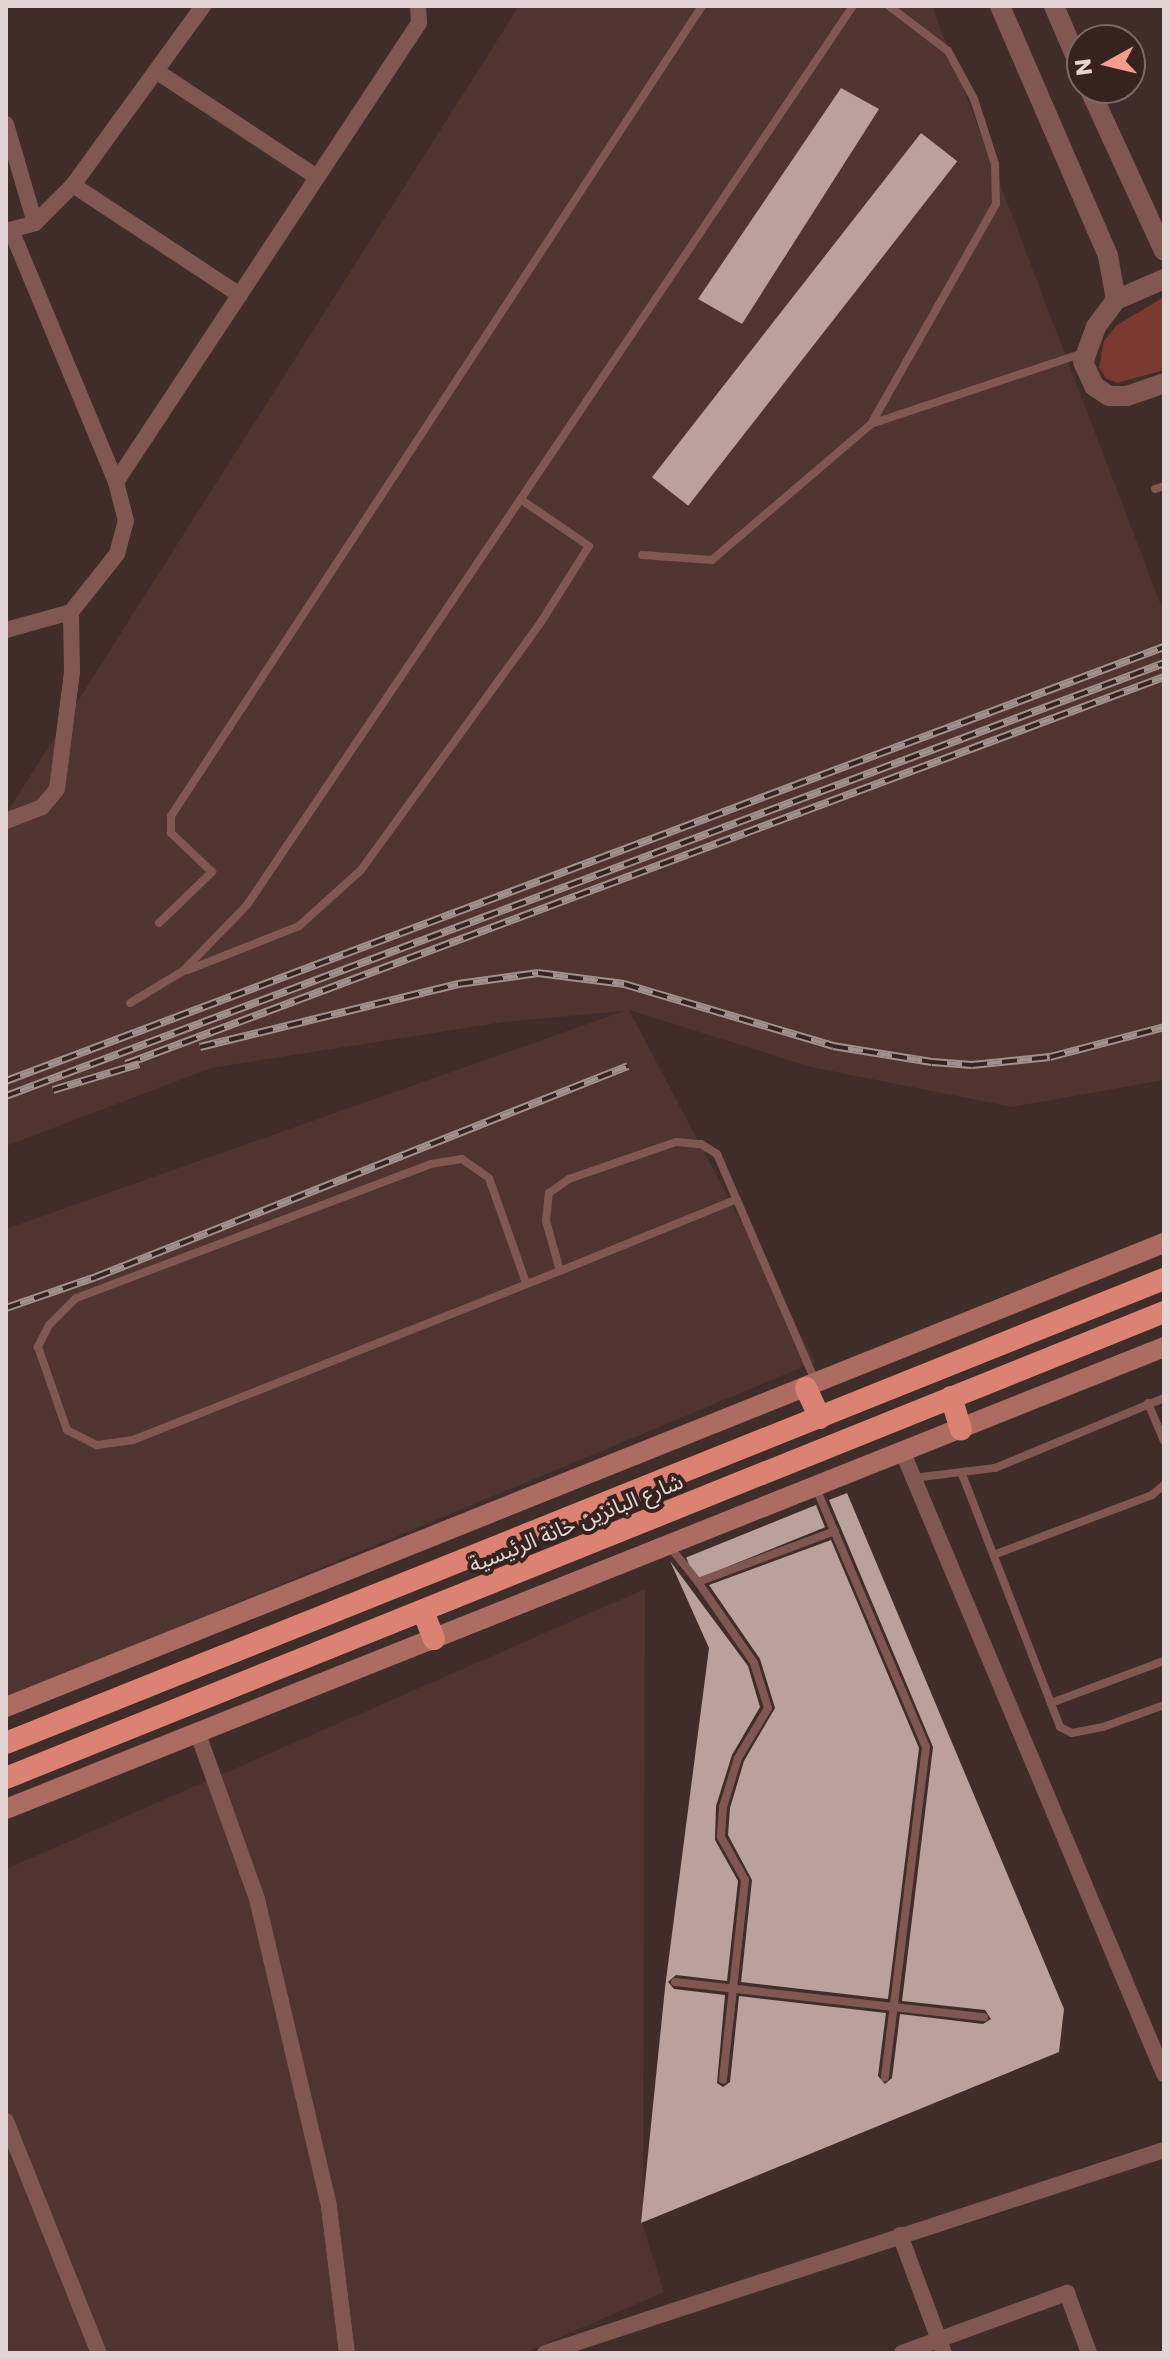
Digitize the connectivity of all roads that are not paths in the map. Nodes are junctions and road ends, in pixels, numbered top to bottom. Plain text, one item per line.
1 (203, 6) edge
2 (418, 6) edge
3 (702, 6) edge
4 (853, 6) edge
5 (889, 6) edge
6 (1000, 6) edge
7 (1054, 6) edge
8 (1066, 34) edge
9 (156, 71) junction
10 (1096, 104) edge
11 (6, 124) edge
12 (317, 177) junction
13 (73, 185) junction
14 (35, 223) junction
15 (9, 230) edge
16 (1164, 251) edge
17 (1164, 279) edge
18 (240, 295) junction
19 (1116, 300) junction
20 (1084, 353) junction
21 (1164, 383) edge
22 (871, 424) junction
23 (116, 482) junction
24 (520, 499) junction
25 (642, 555) dead end
26 (71, 612) junction
27 (6, 630) edge
28 (6, 821) edge
29 (159, 923) dead end
30 (183, 971) junction
31 (130, 1003) dead end
32 (737, 1199) junction
33 (1164, 1243) edge
34 (560, 1271) junction
35 (1164, 1279) edge
36 (526, 1283) junction
37 (1164, 1312) edge
38 (1164, 1347) edge
39 (811, 1386) junction
40 (951, 1397) junction
41 (1164, 1398) edge
42 (1148, 1403) junction
43 (820, 1418) junction
44 (961, 1429) junction
45 (1164, 1441) edge
46 (903, 1453) junction
47 (962, 1474) junction
48 (913, 1478) junction
49 (1164, 1485) edge
50 (816, 1488) junction
51 (835, 1531) junction
52 (669, 1546) junction
53 (996, 1554) junction
54 (698, 1582) junction
55 (424, 1614) junction
56 (434, 1639) junction
57 (1164, 1661) edge
58 (1051, 1703) junction
59 (1164, 1705) edge
60 (6, 1707) edge
61 (198, 1734) junction
62 (6, 1743) edge
63 (6, 1778) edge
64 (6, 1809) edge
65 (675, 1982) dead end
66 (733, 1989) junction
67 (893, 2007) junction
68 (984, 2017) dead end
69 (1164, 2074) edge
70 (885, 2077) dead end
71 (723, 2080) dead end
72 (6, 2121) edge
73 (1164, 2150) edge
74 (900, 2235) junction
75 (942, 2346) edge
76 (99, 2353) edge
77 (347, 2353) edge
78 (545, 2353) edge
79 (902, 2353) edge
80 (1089, 2353) edge

1 - 9 street
2 - 12 street
3 - 29 lane
4 - 24 lane
5 - 22 lane
6 - 19 street
7 - 8 street
9 - 12 street
9 - 13 street
10 - 16 street
11 - 14 street
12 - 18 street
13 - 14 street
13 - 18 street
14 - 15 street
15 - 23 street
17 - 19 street
18 - 23 street
19 - 20 street
20 - 21 street
20 - 22 lane
22 - 25 lane
23 - 26 street
24 - 30 lane
24 - 30 lane
26 - 27 street
26 - 28 street
30 - 31 lane
32 - 34 lane
32 - 34 lane
32 - 39 lane
33 - 39 main road
34 - 36 lane
35 - 43 highway, شارع البانزين خانة الرئيسية
36 - 36 lane
37 - 40 highway, شارع البانزين خانة الرئيسية
38 - 44 main road
39 - 43 highway
39 - 60 main road
40 - 44 highway
40 - 55 highway, شارع البانزين خانة الرئيسية
41 - 42 lane
42 - 45 lane
42 - 47 lane
43 - 62 highway, شارع البانزين خانة الرئيسية
44 - 46 main road
46 - 48 street
46 - 50 main road
47 - 48 lane
47 - 53 lane
48 - 69 street
49 - 53 lane
50 - 51 lane
50 - 52 main road
51 - 54 lane
51 - 67 lane
52 - 54 lane
52 - 56 main road
53 - 58 lane
54 - 66 lane
55 - 56 highway
55 - 63 highway, شارع البانزين خانة الرئيسية
56 - 61 main road
57 - 58 lane
58 - 59 lane
61 - 64 main road
61 - 77 street
65 - 66 lane
66 - 67 lane
66 - 71 lane
67 - 68 lane
67 - 70 lane
72 - 76 street
73 - 74 street
74 - 75 street
74 - 78 street
75 - 79 street
75 - 80 street

